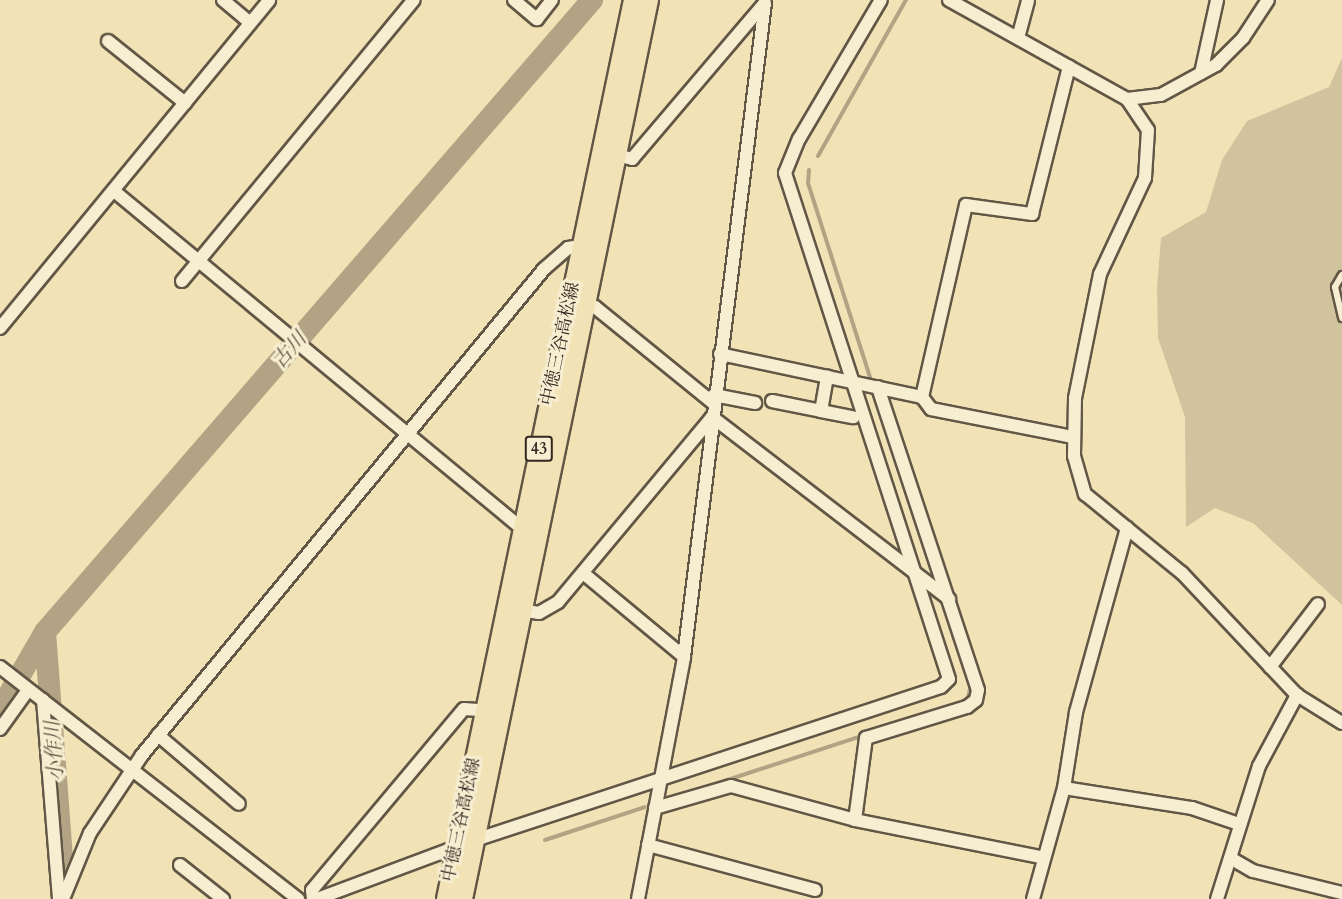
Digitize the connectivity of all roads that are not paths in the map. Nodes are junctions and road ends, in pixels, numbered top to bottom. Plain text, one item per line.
1 (223, 0) edge
2 (269, 0) edge
3 (414, 0) edge
4 (514, 0) edge
5 (552, 0) edge
6 (633, 0) edge
7 (649, 0) edge
8 (880, 0) edge
9 (950, 0) edge
10 (1028, 0) edge
11 (1217, 0) edge
12 (1268, 0) edge
13 (766, 2) edge
14 (250, 22) junction
15 (1018, 38) junction
16 (108, 41) dead end
17 (1069, 67) junction
18 (1201, 74) junction
19 (1127, 99) junction
20 (185, 103) junction
21 (609, 153) junction
22 (109, 197) junction
23 (590, 246) junction
24 (198, 263) junction
25 (1342, 275) edge
26 (182, 281) dead end
27 (585, 305) junction
28 (1342, 318) edge
29 (0, 328) edge
30 (720, 354) junction
31 (827, 377) junction
32 (851, 382) junction
33 (878, 387) junction
34 (922, 397) junction
35 (714, 399) junction
36 (772, 402) dead end
37 (754, 403) dead end
38 (821, 411) junction
39 (712, 417) junction
40 (853, 417) dead end
41 (408, 434) junction
42 (1073, 437) junction
43 (522, 528) junction
44 (1127, 528) junction
45 (536, 540) junction
46 (583, 573) junction
47 (915, 577) junction
48 (949, 599) junction
49 (1318, 604) dead end
50 (515, 609) junction
51 (684, 657) junction
52 (1270, 667) junction
53 (4, 670) edge
54 (26, 688) junction
55 (1297, 695) junction
56 (45, 702) junction
57 (493, 711) junction
58 (1342, 723) edge
59 (0, 729) edge
60 (158, 735) junction
61 (129, 770) junction
62 (661, 777) junction
63 (1064, 788) junction
64 (239, 804) dead end
65 (656, 808) junction
66 (855, 820) junction
67 (1239, 824) junction
68 (475, 840) junction
69 (648, 845) junction
70 (456, 848) junction
71 (1041, 857) junction
72 (1232, 860) junction
73 (180, 865) dead end
74 (815, 890) dead end
75 (1342, 893) edge
76 (61, 899) edge
77 (224, 899) edge
78 (298, 899) edge
79 (315, 899) edge
80 (446, 899) edge
81 (463, 899) edge
82 (638, 899) edge
83 (1033, 899) edge
84 (1217, 899) edge

1 - 14 street
2 - 14 street
3 - 24 street
4 - 5 street
6 - 21 main road, 中徳三谷高松線 / 43
7 - 21 main road, 中徳三谷高松線 / 43
8 - 32 street
9 - 15 street
10 - 15 street
11 - 18 street
12 - 18 street
13 - 21 street
13 - 30 street
14 - 20 street
15 - 17 street
16 - 20 street
17 - 19 street
17 - 34 street
18 - 19 street
19 - 42 street
20 - 22 street
21 - 23 main road, 中徳三谷高松線 / 43
22 - 24 street
22 - 29 street
23 - 27 main road, 中徳三谷高松線 / 43
23 - 41 street
23 - 43 main road, 中徳三谷高松線 / 43
24 - 26 street
24 - 41 street
25 - 28 lane
27 - 35 street
27 - 45 main road, 中徳三谷高松線 / 43
30 - 31 street
30 - 35 street
31 - 32 street
31 - 38 street
32 - 33 street
32 - 47 street
33 - 34 street
33 - 48 street
34 - 42 street
35 - 37 street
35 - 39 street
36 - 38 street
38 - 40 street
39 - 46 street
39 - 47 street
39 - 51 street
41 - 43 street
41 - 60 street
42 - 44 street
43 - 45 street
43 - 50 main road, 中徳三谷高松線 / 43
44 - 52 street
44 - 63 street
45 - 50 main road, 中徳三谷高松線 / 43
46 - 50 street
46 - 51 street
47 - 48 street
47 - 62 street
48 - 66 street
49 - 52 street
50 - 57 main road, 中徳三谷高松線 / 43
51 - 62 street
52 - 55 street
53 - 54 street
54 - 56 street
54 - 59 street
55 - 58 street
55 - 67 street
56 - 61 street
56 - 76 street
57 - 68 main road, 中徳三谷高松線 / 43
57 - 70 main road, 中徳三谷高松線 / 43
57 - 79 street
60 - 61 street
60 - 64 street
61 - 76 street
61 - 78 street
62 - 65 street
62 - 68 street
63 - 67 street
63 - 71 street
65 - 66 street
65 - 69 street
66 - 71 street
67 - 72 street
68 - 70 street
68 - 81 main road, 中徳三谷高松線 / 43
69 - 74 street
69 - 82 street
70 - 79 street
70 - 80 main road, 中徳三谷高松線 / 43
71 - 83 street
72 - 75 street
72 - 84 street
73 - 77 street

